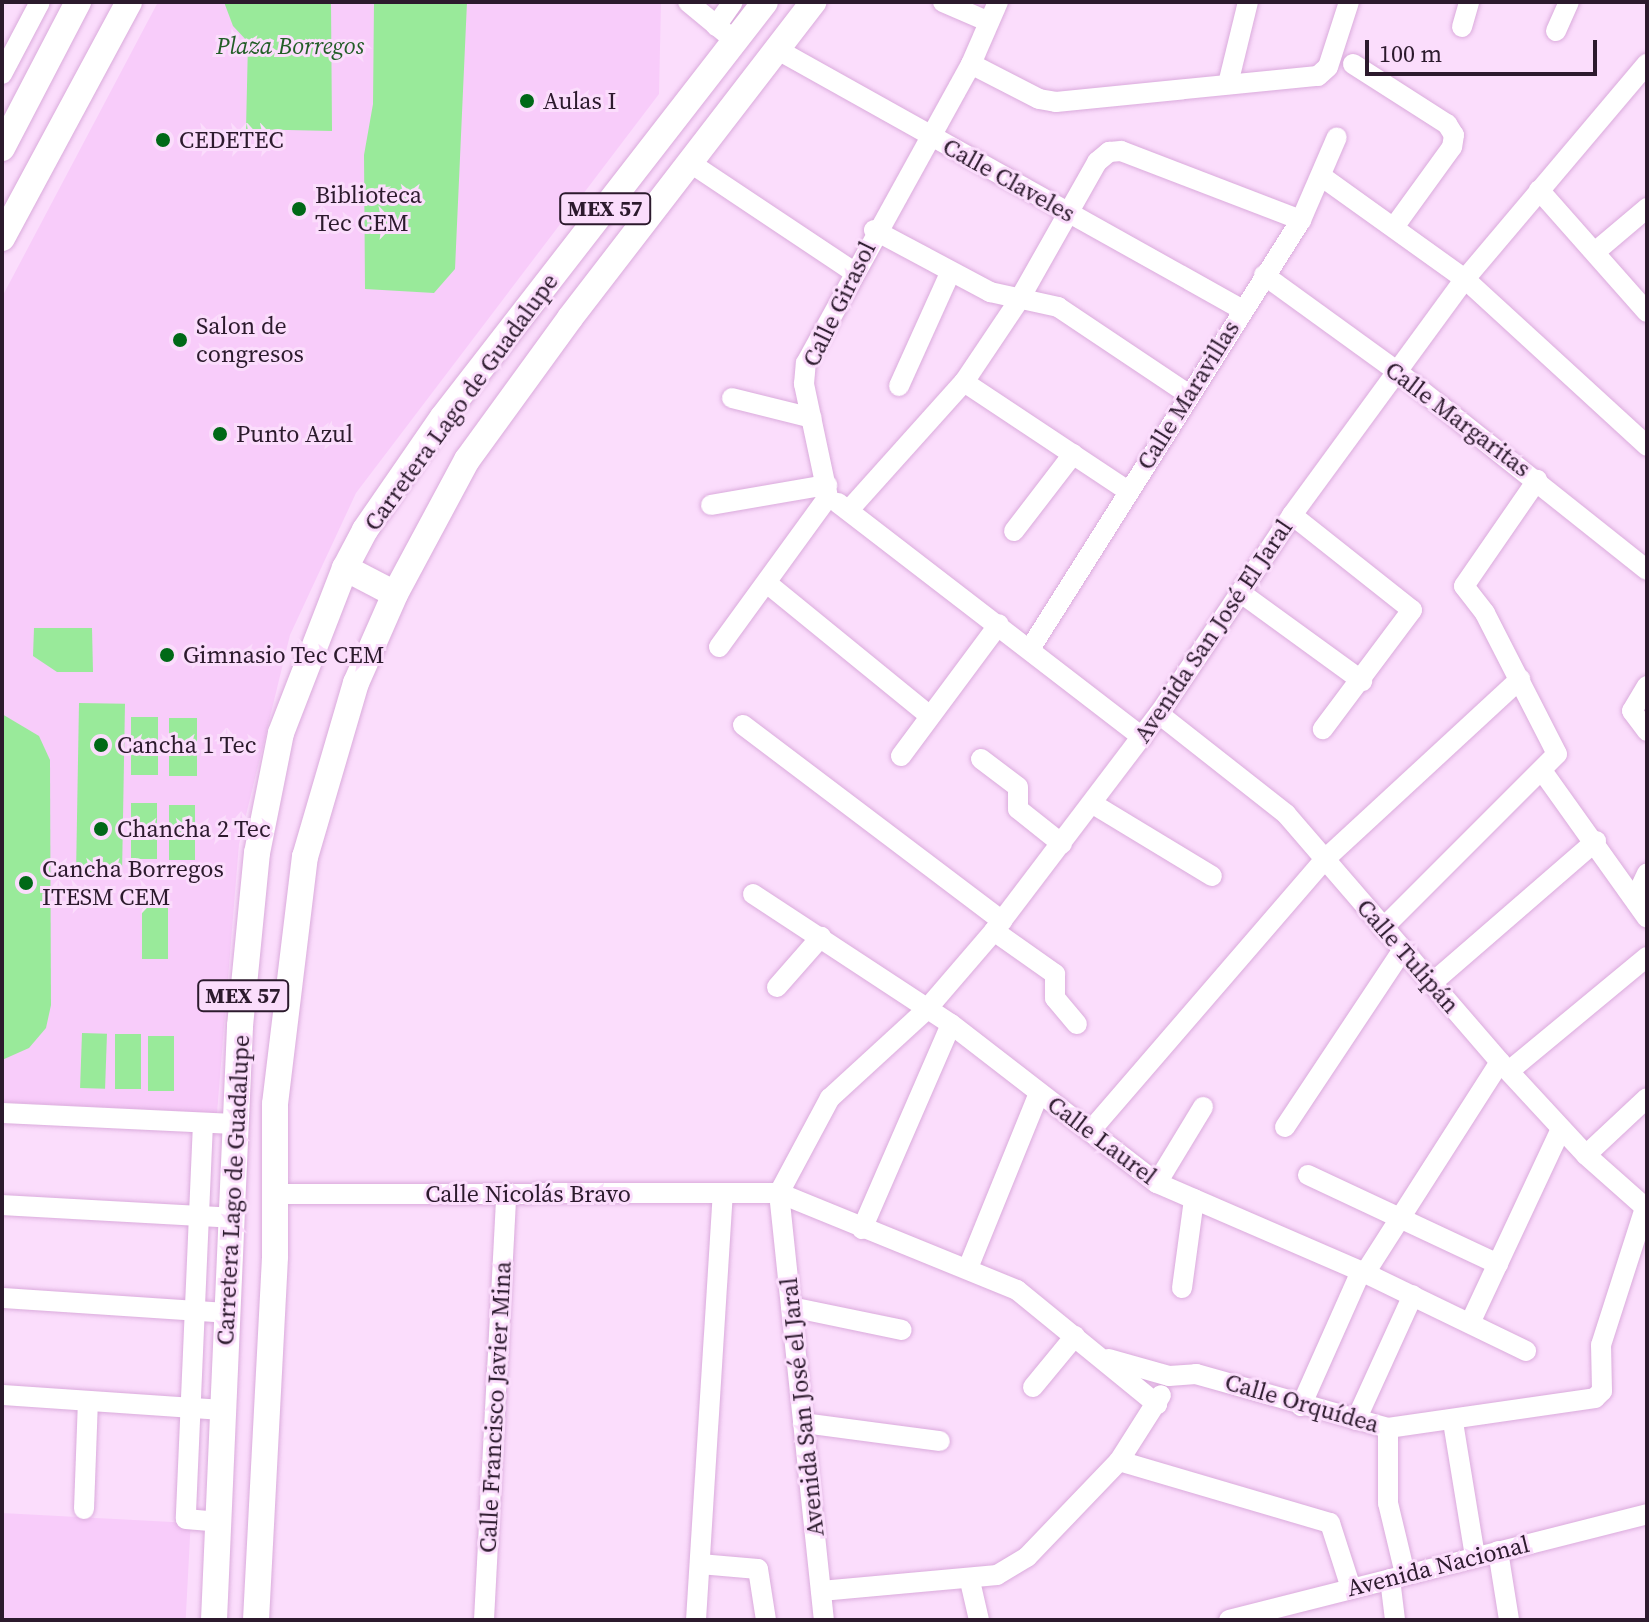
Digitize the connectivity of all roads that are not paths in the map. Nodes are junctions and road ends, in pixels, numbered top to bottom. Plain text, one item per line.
1 (40, 2) edge
2 (78, 2) edge
3 (129, 2) edge
4 (733, 2) edge
5 (765, 2) edge
6 (943, 2) edge
7 (998, 2) edge
8 (1248, 2) edge
9 (1349, 2) edge
10 (1469, 2) edge
11 (1569, 2) edge
12 (692, 4) edge
13 (801, 6) edge
14 (989, 22) junction
15 (1462, 27) dead end
16 (1556, 31) dead end
17 (725, 33) junction
18 (778, 50) junction
19 (971, 64) junction
20 (1353, 64) dead end
21 (1647, 64) edge
22 (2, 74) edge
23 (1228, 84) junction
24 (928, 135) junction
25 (1337, 137) dead end
26 (2, 148) edge
27 (689, 162) junction
28 (1321, 176) junction
29 (1539, 190) junction
30 (1647, 208) edge
31 (1068, 213) junction
32 (1301, 220) junction
33 (1394, 227) junction
34 (874, 230) junction
35 (2, 238) edge
36 (1595, 252) junction
37 (854, 272) junction
38 (950, 273) junction
39 (1264, 275) junction
40 (1465, 279) junction
41 (1019, 300) junction
42 (1241, 309) junction
43 (1647, 312) edge
44 (1398, 372) junction
45 (964, 382) junction
46 (899, 386) dead end
47 (1188, 394) junction
48 (732, 398) dead end
49 (812, 418) junction
50 (1647, 446) edge
51 (1073, 454) junction
52 (1537, 480) junction
53 (828, 491) junction
54 (1128, 491) junction
55 (711, 505) dead end
56 (849, 510) junction
57 (1292, 515) junction
58 (1014, 531) dead end
59 (345, 568) junction
60 (1647, 570) edge
61 (768, 584) junction
62 (1241, 593) junction
63 (395, 594) junction
64 (999, 624) junction
65 (719, 647) dead end
66 (1030, 649) junction
67 (1520, 679) junction
68 (1362, 681) junction
69 (1647, 686) edge
70 (1159, 714) junction
71 (930, 716) junction
72 (743, 725) dead end
73 (1323, 729) dead end
74 (1647, 731) edge
75 (1142, 737) junction
76 (901, 756) dead end
77 (981, 759) dead end
78 (1543, 772) junction
79 (1093, 804) junction
80 (1596, 841) junction
81 (1062, 844) junction
82 (1324, 860) junction
83 (1647, 873) edge
84 (1212, 876) dead end
85 (753, 894) dead end
86 (1636, 897) junction
87 (1647, 918) edge
88 (998, 926) junction
89 (1383, 928) junction
90 (821, 937) junction
91 (1402, 951) junction
92 (1647, 957) edge
93 (1432, 983) junction
94 (777, 987) dead end
95 (927, 1009) junction
96 (951, 1024) junction
97 (1077, 1024) dead end
98 (1505, 1067) junction
99 (1039, 1093) junction
100 (1647, 1098) edge
101 (1203, 1107) dead end
102 (2, 1113) edge
103 (203, 1123) junction
104 (235, 1124) junction
105 (1285, 1127) dead end
106 (1092, 1129) junction
107 (1561, 1129) junction
108 (1586, 1155) junction
109 (1308, 1175) dead end
110 (1157, 1183) junction
111 (779, 1193) junction
112 (276, 1194) junction
113 (506, 1194) junction
114 (723, 1196) junction
115 (1194, 1199) junction
116 (2, 1205) edge
117 (1646, 1209) edge
118 (199, 1217) junction
119 (231, 1218) junction
120 (1399, 1218) junction
121 (862, 1229) junction
122 (230, 1254) junction
123 (275, 1256) junction
124 (1498, 1264) junction
125 (968, 1268) junction
126 (1363, 1272) junction
127 (1182, 1288) dead end
128 (1413, 1295) junction
129 (2, 1298) edge
130 (791, 1307) junction
131 (195, 1311) junction
132 (228, 1313) junction
133 (1471, 1321) junction
134 (902, 1330) dead end
135 (1075, 1336) junction
136 (1526, 1351) dead end
137 (1101, 1357) junction
138 (1169, 1376) junction
139 (1033, 1387) dead end
140 (2, 1395) edge
141 (88, 1401) junction
142 (1157, 1404) junction
143 (1301, 1406) junction
144 (191, 1408) junction
145 (223, 1410) junction
146 (1356, 1420) junction
147 (1453, 1422) junction
148 (803, 1423) junction
149 (1388, 1428) junction
150 (940, 1441) dead end
151 (1119, 1461) junction
152 (84, 1509) dead end
153 (1647, 1514) edge
154 (219, 1522) junction
155 (1498, 1551) junction
156 (1475, 1556) junction
157 (700, 1564) junction
158 (1397, 1576) junction
159 (970, 1581) junction
160 (1351, 1588) junction
161 (821, 1591) junction
162 (1278, 1614) edge
163 (214, 1620) edge
164 (256, 1620) edge
165 (484, 1620) edge
166 (696, 1620) edge
167 (766, 1620) edge
168 (824, 1620) edge
169 (979, 1620) edge
170 (1229, 1620) edge
171 (1395, 1620) edge
172 (1509, 1620) edge

1 - 22 street
2 - 26 main road
3 - 35 main road
4 - 17 street
5 - 17 main road, Carretera Lago de Guadalupe / MEX 57
6 - 14 street
7 - 14 street, Calle Girasol
8 - 23 street
9 - 23 street
10 - 15 street
11 - 16 street
12 - 17 street
13 - 18 main road, Carretera Lago de Guadalupe / MEX 57
14 - 19 street, Calle Girasol
17 - 59 main road, Carretera Lago de Guadalupe / MEX 57
18 - 24 street, Calle Claveles
18 - 27 main road, Carretera Lago de Guadalupe / MEX 57
19 - 23 street
19 - 24 street, Calle Girasol
20 - 33 street
21 - 29 street, Avenida San José El Jaral
24 - 31 street, Calle Claveles
24 - 34 street, Calle Girasol
25 - 28 street, Calle Maravillas
27 - 37 street
27 - 63 main road, Carretera Lago de Guadalupe / MEX 57
28 - 32 street, Calle Maravillas
28 - 33 street
29 - 36 street
29 - 40 street, Avenida San José El Jaral
30 - 36 street
31 - 32 street
31 - 41 street
31 - 42 street, Calle Claveles
32 - 39 street, Calle Maravillas
33 - 40 street
34 - 37 street, Calle Girasol
34 - 38 street
36 - 43 street
37 - 49 street, Calle Girasol
38 - 41 street
38 - 46 street
39 - 42 street, Calle Maravillas
39 - 44 street, Calle Margaritas
40 - 44 street, Avenida San José El Jaral
40 - 50 street
41 - 45 street
41 - 47 street
42 - 47 street, Calle Maravillas
44 - 52 street, Calle Margaritas
44 - 57 street, Avenida San José El Jaral
45 - 51 street
45 - 56 street
47 - 54 street, Calle Maravillas
48 - 49 street
49 - 53 street, Calle Girasol
51 - 54 street
51 - 58 street
52 - 60 street, Calle Margaritas
52 - 67 street
53 - 55 street
53 - 56 street
53 - 61 street
54 - 66 street, Calle Maravillas
56 - 64 street
57 - 62 street, Avenida San José El Jaral
57 - 68 street
59 - 63 main road
59 - 104 main road, Carretera Lago de Guadalupe / MEX 57
61 - 65 street
61 - 71 street
62 - 68 street
62 - 70 street, Avenida San José El Jaral
63 - 112 main road, Carretera Lago de Guadalupe / MEX 57
64 - 66 street
64 - 71 street
66 - 75 street
67 - 78 street
67 - 82 street
68 - 73 street
69 - 74 street
70 - 75 street, Avenida San José El Jaral
70 - 82 street, Calle Tulipán
71 - 76 street
72 - 88 street
75 - 79 street, Avenida San José El Jaral
77 - 81 street
78 - 80 street
78 - 89 street
79 - 81 street, Avenida San José El Jaral
79 - 84 street
80 - 86 street
80 - 93 street
81 - 88 street, Avenida San José El Jaral
82 - 89 street, Calle Tulipán
82 - 106 street
83 - 86 street
85 - 90 street, Calle Laurel
86 - 87 street
88 - 95 street, Avenida San José El Jaral
88 - 97 street
89 - 91 street, Calle Tulipán
90 - 94 street
90 - 95 street, Calle Laurel
91 - 93 street, Calle Tulipán
91 - 105 street
92 - 98 street
93 - 98 street, Calle Tulipán
95 - 96 street, Calle Laurel
95 - 111 street, Avenida San José El Jaral
96 - 99 street, Calle Laurel
96 - 121 street
98 - 107 street, Calle Tulipán
98 - 120 street
99 - 106 street, Calle Laurel
99 - 125 street
100 - 108 street
101 - 110 street
102 - 103 street
103 - 104 street
103 - 118 street
104 - 119 main road, Carretera Lago de Guadalupe / MEX 57
106 - 110 street, Calle Laurel
107 - 108 street, Calle Tulipán
107 - 124 street
108 - 117 street, Calle Tulipán
109 - 120 street
110 - 115 street, Calle Laurel
111 - 114 street, Calle Nicolás Bravo
111 - 121 street, Calle Orquídea
111 - 130 street, Avenida San José el Jaral
112 - 113 street, Calle Nicolás Bravo
112 - 123 main road, Carretera Lago de Guadalupe / MEX 57
113 - 114 street, Calle Nicolás Bravo
113 - 165 street, Calle Francisco Javier Mina
114 - 157 street
115 - 126 street, Calle Laurel
115 - 127 street
116 - 118 street
117 - 147 street, Calle Orquídea
118 - 119 street
118 - 131 street
119 - 122 main road, Carretera Lago de Guadalupe / MEX 57
120 - 124 street
120 - 126 street
121 - 125 street, Calle Orquídea
122 - 123 main road
122 - 132 main road, Carretera Lago de Guadalupe / MEX 57
123 - 164 main road, Carretera Lago de Guadalupe / MEX 57
124 - 133 street
125 - 135 street, Calle Orquídea
126 - 128 street, Calle Laurel
126 - 143 street
128 - 133 street, Calle Laurel
128 - 146 street
129 - 131 street
130 - 134 street
130 - 148 street, Avenida San José el Jaral
131 - 132 street
131 - 144 street
132 - 145 main road, Carretera Lago de Guadalupe / MEX 57
133 - 136 street, Calle Laurel
135 - 137 street, Calle Orquídea
135 - 139 street
137 - 138 street, Calle Orquídea
137 - 142 street, Calle Orquídea
138 - 142 street
138 - 143 street, Calle Orquídea
140 - 141 street
141 - 144 street
141 - 152 street
142 - 151 street
143 - 146 street, Calle Orquídea
144 - 145 street
144 - 154 street
145 - 154 main road, Carretera Lago de Guadalupe / MEX 57
146 - 149 street, Calle Orquídea
147 - 149 street, Calle Orquídea
147 - 156 street
148 - 150 street
148 - 161 street, Avenida San José el Jaral
149 - 158 street
151 - 159 street
151 - 160 street
153 - 155 street, Avenida Nacional
154 - 163 main road, Carretera Lago de Guadalupe / MEX 57
155 - 156 street, Avenida Nacional
155 - 172 street
156 - 158 street, Avenida Nacional
157 - 166 street
157 - 167 street
158 - 160 street, Avenida Nacional
158 - 171 street
159 - 161 street
159 - 169 street
160 - 162 street, Avenida Nacional
161 - 168 street, Avenida San José el Jaral
162 - 170 street, Avenida Nacional

